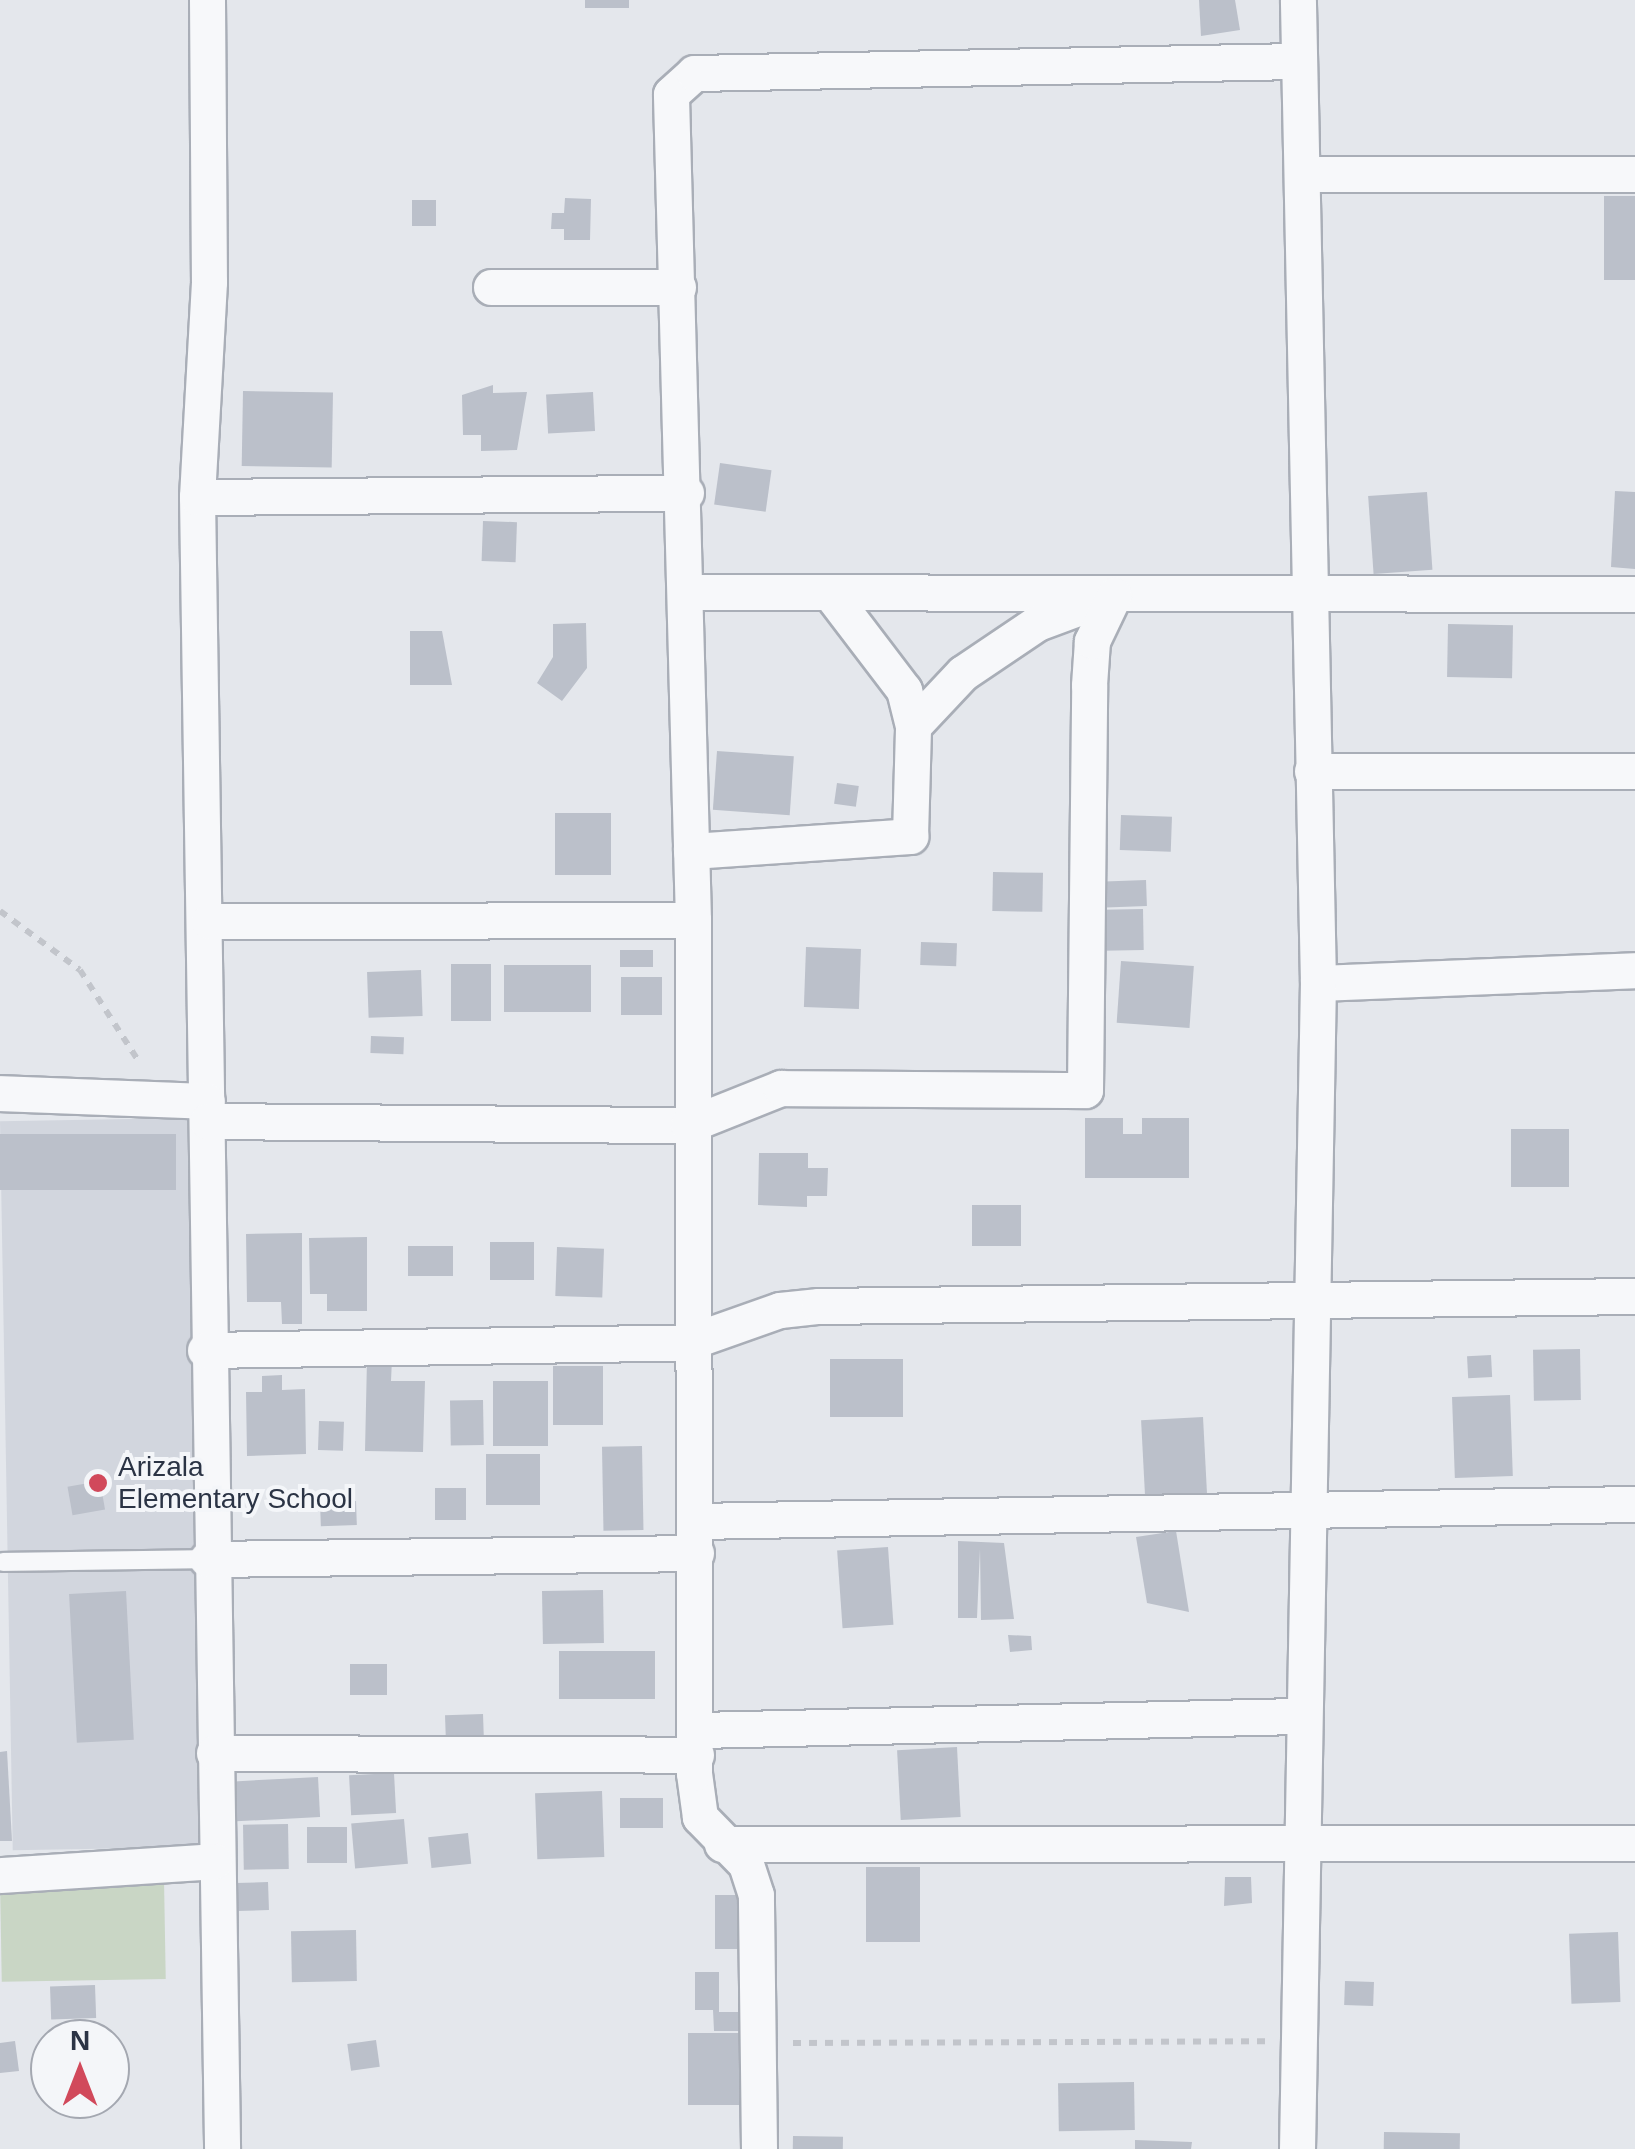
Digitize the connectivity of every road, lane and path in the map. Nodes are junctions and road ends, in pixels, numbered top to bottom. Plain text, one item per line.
1 (207, 0) edge
2 (1298, 0) edge
3 (1298, 60) junction
4 (1303, 174) junction
5 (1635, 174) edge
6 (491, 287) dead end
7 (678, 287) junction
8 (686, 493) junction
9 (197, 496) junction
10 (686, 592) junction
11 (1307, 592) junction
12 (830, 593) junction
13 (1635, 594) edge
14 (1114, 595) junction
15 (913, 726) junction
16 (1312, 771) junction
17 (1635, 771) edge
18 (691, 851) junction
19 (0, 911) edge
20 (692, 920) junction
21 (209, 921) junction
22 (1635, 970) edge
23 (1318, 983) junction
24 (0, 1093) edge
25 (162, 1099) junction
26 (207, 1111) junction
27 (688, 1125) junction
28 (1635, 1296) edge
29 (1312, 1298) junction
30 (689, 1342) junction
31 (204, 1350) junction
32 (1635, 1504) edge
33 (1312, 1507) junction
34 (696, 1537) junction
35 (207, 1559) junction
36 (2, 1562) dead end
37 (1299, 1716) junction
38 (697, 1743) junction
39 (214, 1753) junction
40 (1301, 1840) junction
41 (722, 1844) junction
42 (1635, 1844) edge
43 (215, 1862) junction
44 (0, 1874) edge
45 (1296, 2041) junction
46 (760, 2043) junction
47 (222, 2149) edge
48 (760, 2149) edge
49 (1297, 2149) edge

1 - 9 street
2 - 3 street
3 - 4 street
3 - 7 street
4 - 5 street
4 - 11 street
6 - 7 street
7 - 8 street
8 - 9 street
8 - 10 street
9 - 21 street
10 - 12 street
10 - 18 street
11 - 13 street
11 - 14 street
11 - 16 street
12 - 14 street
12 - 15 street
14 - 15 street
14 - 27 street
15 - 18 street
16 - 17 street
16 - 23 street
18 - 20 street
19 - 25 path
20 - 21 street
20 - 27 street
21 - 26 street
22 - 23 street
23 - 29 street
24 - 25 street
25 - 26 street
26 - 27 street
26 - 31 street
27 - 30 street
28 - 29 street
29 - 30 street
29 - 33 street
30 - 31 street
30 - 34 street
31 - 35 street
32 - 33 street
33 - 34 street
33 - 37 street
34 - 35 street
34 - 38 street
35 - 36 lane
35 - 39 street
37 - 38 street
37 - 40 street
38 - 39 street
38 - 41 street
39 - 43 street
40 - 41 street
40 - 42 street
40 - 45 street
41 - 46 street
43 - 44 street
43 - 47 street
45 - 46 path
45 - 49 street
46 - 48 street

